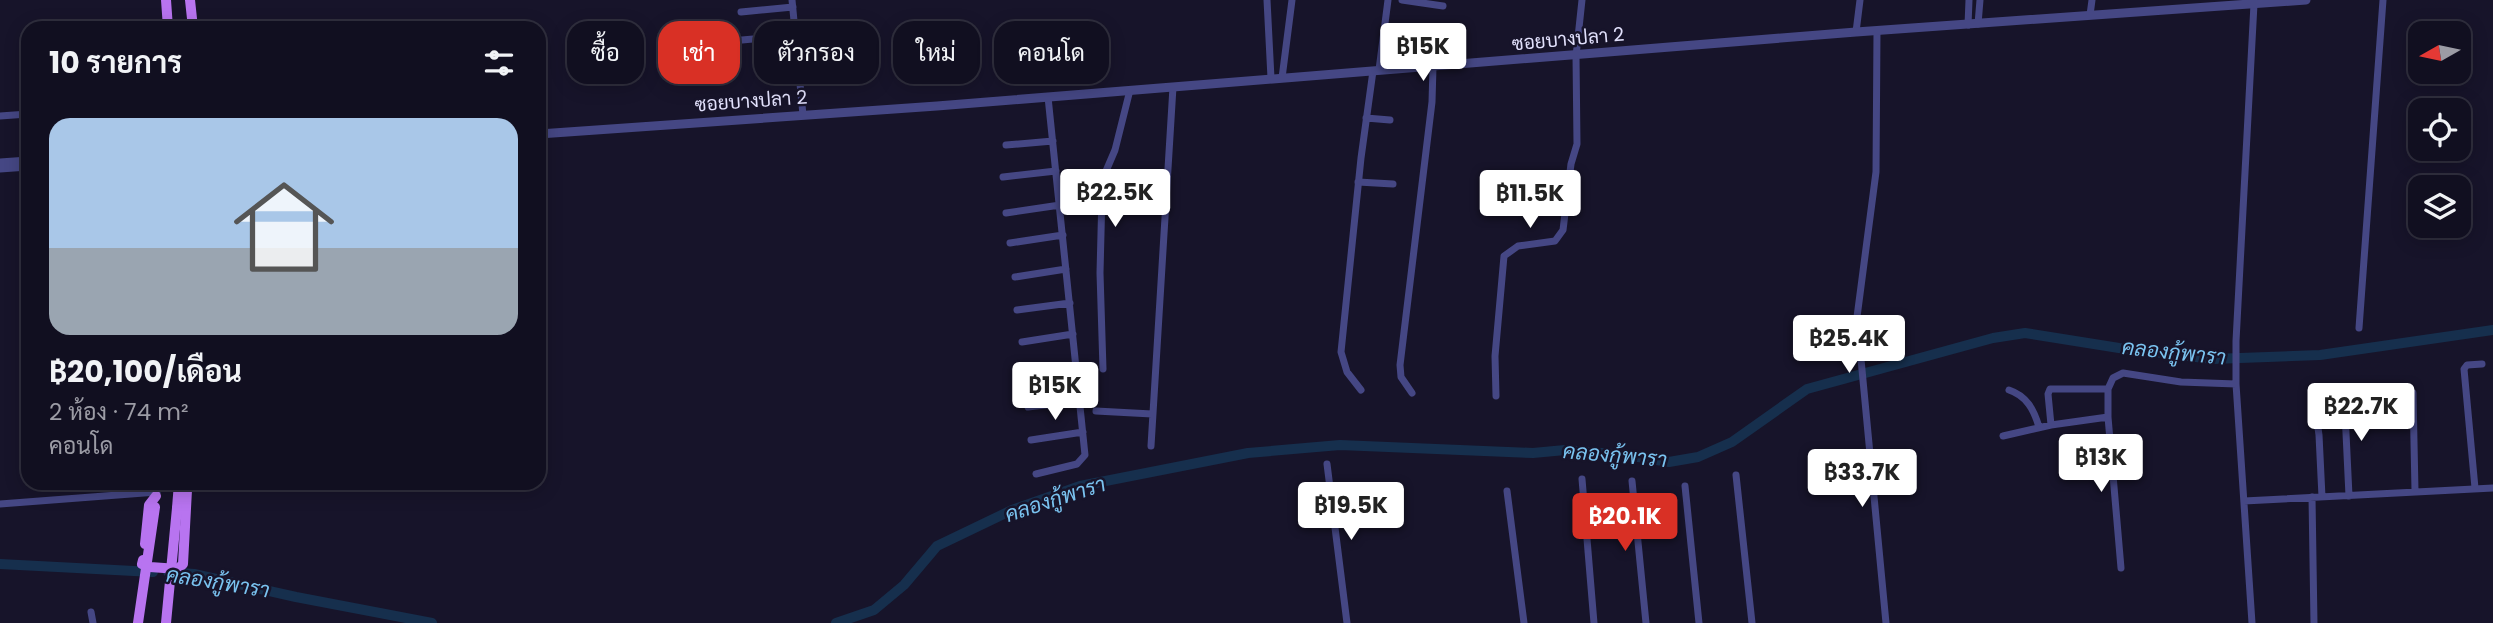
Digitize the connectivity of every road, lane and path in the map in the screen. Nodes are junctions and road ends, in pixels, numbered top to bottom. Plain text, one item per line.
1 (166, 0) edge
2 (190, 0) edge
3 (1267, 0) edge
4 (1292, 0) edge
5 (1388, 0) edge
6 (1402, 0) edge
7 (1581, 0) edge
8 (1860, 0) edge
9 (1969, 0) edge
10 (1980, 0) edge
11 (2092, 0) edge
12 (2306, 0) edge
13 (2383, 0) edge
14 (793, 3) edge
15 (2254, 4) junction
16 (1443, 6) dead end
17 (741, 12) dead end
18 (2090, 15) junction
19 (168, 21) edge
20 (192, 21) edge
21 (795, 21) edge
22 (1973, 24) junction
23 (1877, 31) junction
24 (1856, 32) junction
25 (754, 39) edge
26 (742, 40) dead end
27 (1286, 47) junction
28 (1270, 49) junction
29 (1576, 56) junction
30 (1433, 67) junction
31 (1376, 71) junction
32 (1282, 78) junction
33 (1271, 79) junction
34 (800, 84) edge
35 (1173, 87) junction
36 (1130, 90) junction
37 (1048, 97) junction
38 (21, 114) edge
39 (803, 115) junction
40 (0, 116) edge
41 (1366, 118) junction
42 (1390, 120) dead end
43 (546, 133) edge
44 (1053, 141) junction
45 (1006, 145) dead end
46 (21, 160) edge
47 (0, 162) edge
48 (21, 168) edge
49 (0, 169) edge
50 (1056, 171) junction
51 (1003, 177) dead end
52 (1358, 182) junction
53 (1393, 184) dead end
54 (1060, 205) junction
55 (1006, 213) dead end
56 (1063, 235) junction
57 (1010, 243) dead end
58 (1066, 269) junction
59 (1015, 277) dead end
60 (1070, 303) junction
61 (1017, 310) dead end
62 (2358, 328) dead end
63 (1073, 334) junction
64 (1022, 342) dead end
65 (2482, 364) dead end
66 (1076, 368) junction
67 (1103, 369) dead end
68 (1026, 374) dead end
69 (2236, 384) junction
70 (2108, 389) junction
71 (1361, 390) dead end
72 (2009, 390) dead end
73 (2344, 391) dead end
74 (1412, 393) dead end
75 (2413, 393) dead end
76 (2313, 394) dead end
77 (1496, 396) dead end
78 (1079, 401) junction
79 (1028, 407) dead end
80 (1096, 411) dead end
81 (1152, 414) junction
82 (2108, 417) junction
83 (2051, 425) junction
84 (2039, 427) junction
85 (1083, 432) junction
86 (2003, 436) dead end
87 (1031, 440) dead end
88 (1150, 446) dead end
89 (1327, 464) dead end
90 (1036, 474) dead end
91 (1736, 475) dead end
92 (1582, 479) dead end
93 (1632, 481) dead end
94 (1685, 486) dead end
95 (2475, 488) junction
96 (2493, 488) edge
97 (178, 490) edge
98 (187, 490) edge
99 (1507, 491) dead end
100 (2415, 491) junction
101 (156, 495) edge
102 (2349, 495) junction
103 (2312, 497) junction
104 (2322, 497) junction
105 (2244, 500) junction
106 (0, 504) edge
107 (2121, 568) dead end
108 (91, 612) dead end
109 (93, 623) edge
110 (138, 623) edge
111 (166, 623) edge
112 (1347, 623) edge
113 (1524, 623) edge
114 (1594, 623) edge
115 (1646, 623) edge
116 (1699, 623) edge
117 (1752, 623) edge
118 (1886, 623) edge
119 (2252, 623) edge
120 (2314, 623) edge

1 - 19 main road
2 - 20 main road
3 - 28 street
4 - 27 street
5 - 31 street
6 - 16 street
7 - 29 street
8 - 24 street
9 - 22 street
10 - 22 street
11 - 18 street
12 - 15 street, ซอยบางปลา 2
13 - 62 street
14 - 17 street
14 - 21 street
15 - 18 street, ซอยบางปลา 2
15 - 69 street
18 - 22 street, ซอยบางปลา 2
22 - 23 street, ซอยบางปลา 2
23 - 24 street, ซอยบางปลา 2
23 - 118 street
24 - 29 street, ซอยบางปลา 2
25 - 26 street
27 - 28 street
27 - 32 street
28 - 33 street
29 - 30 street, ซอยบางปลา 2
29 - 77 street
30 - 31 street, ซอยบางปลา 2
30 - 74 street
31 - 32 street, ซอยบางปลา 2
31 - 41 street
32 - 33 street, ซอยบางปลา 2
33 - 35 street, ซอยบางปลา 2
34 - 39 street
35 - 36 street, ซอยบางปลา 2
35 - 81 street
36 - 37 street, ซอยบางปลา 2
36 - 67 street
37 - 39 street, ซอยบางปลา 2
37 - 44 street
38 - 40 street
39 - 43 street, ซอยบางปลา 2
41 - 42 street
41 - 52 street
44 - 45 street
44 - 50 street
46 - 47 street
48 - 49 street
50 - 51 street
50 - 54 street
52 - 53 street
52 - 71 street
54 - 55 street
54 - 56 street
56 - 57 street
56 - 58 street
58 - 59 street
58 - 60 street
60 - 61 street
60 - 63 street
63 - 64 street
63 - 66 street
65 - 95 street
66 - 68 street
66 - 78 street
69 - 70 street
69 - 105 street
70 - 82 street
70 - 83 street
72 - 84 street
73 - 102 street
75 - 100 street
76 - 104 street
78 - 79 street
78 - 85 street
80 - 81 street
81 - 88 street
82 - 83 street
82 - 107 street
83 - 84 street
84 - 86 street
85 - 87 street
85 - 90 street
89 - 112 street
91 - 117 street
92 - 114 street
93 - 115 street
94 - 116 street
95 - 96 street
95 - 100 street
97 - 111 main road, bridge
98 - 101 main road
99 - 113 street
100 - 102 street
101 - 106 street
101 - 110 main road, bridge
102 - 104 street
103 - 104 street
103 - 105 street
103 - 120 street
105 - 119 street
108 - 109 street

